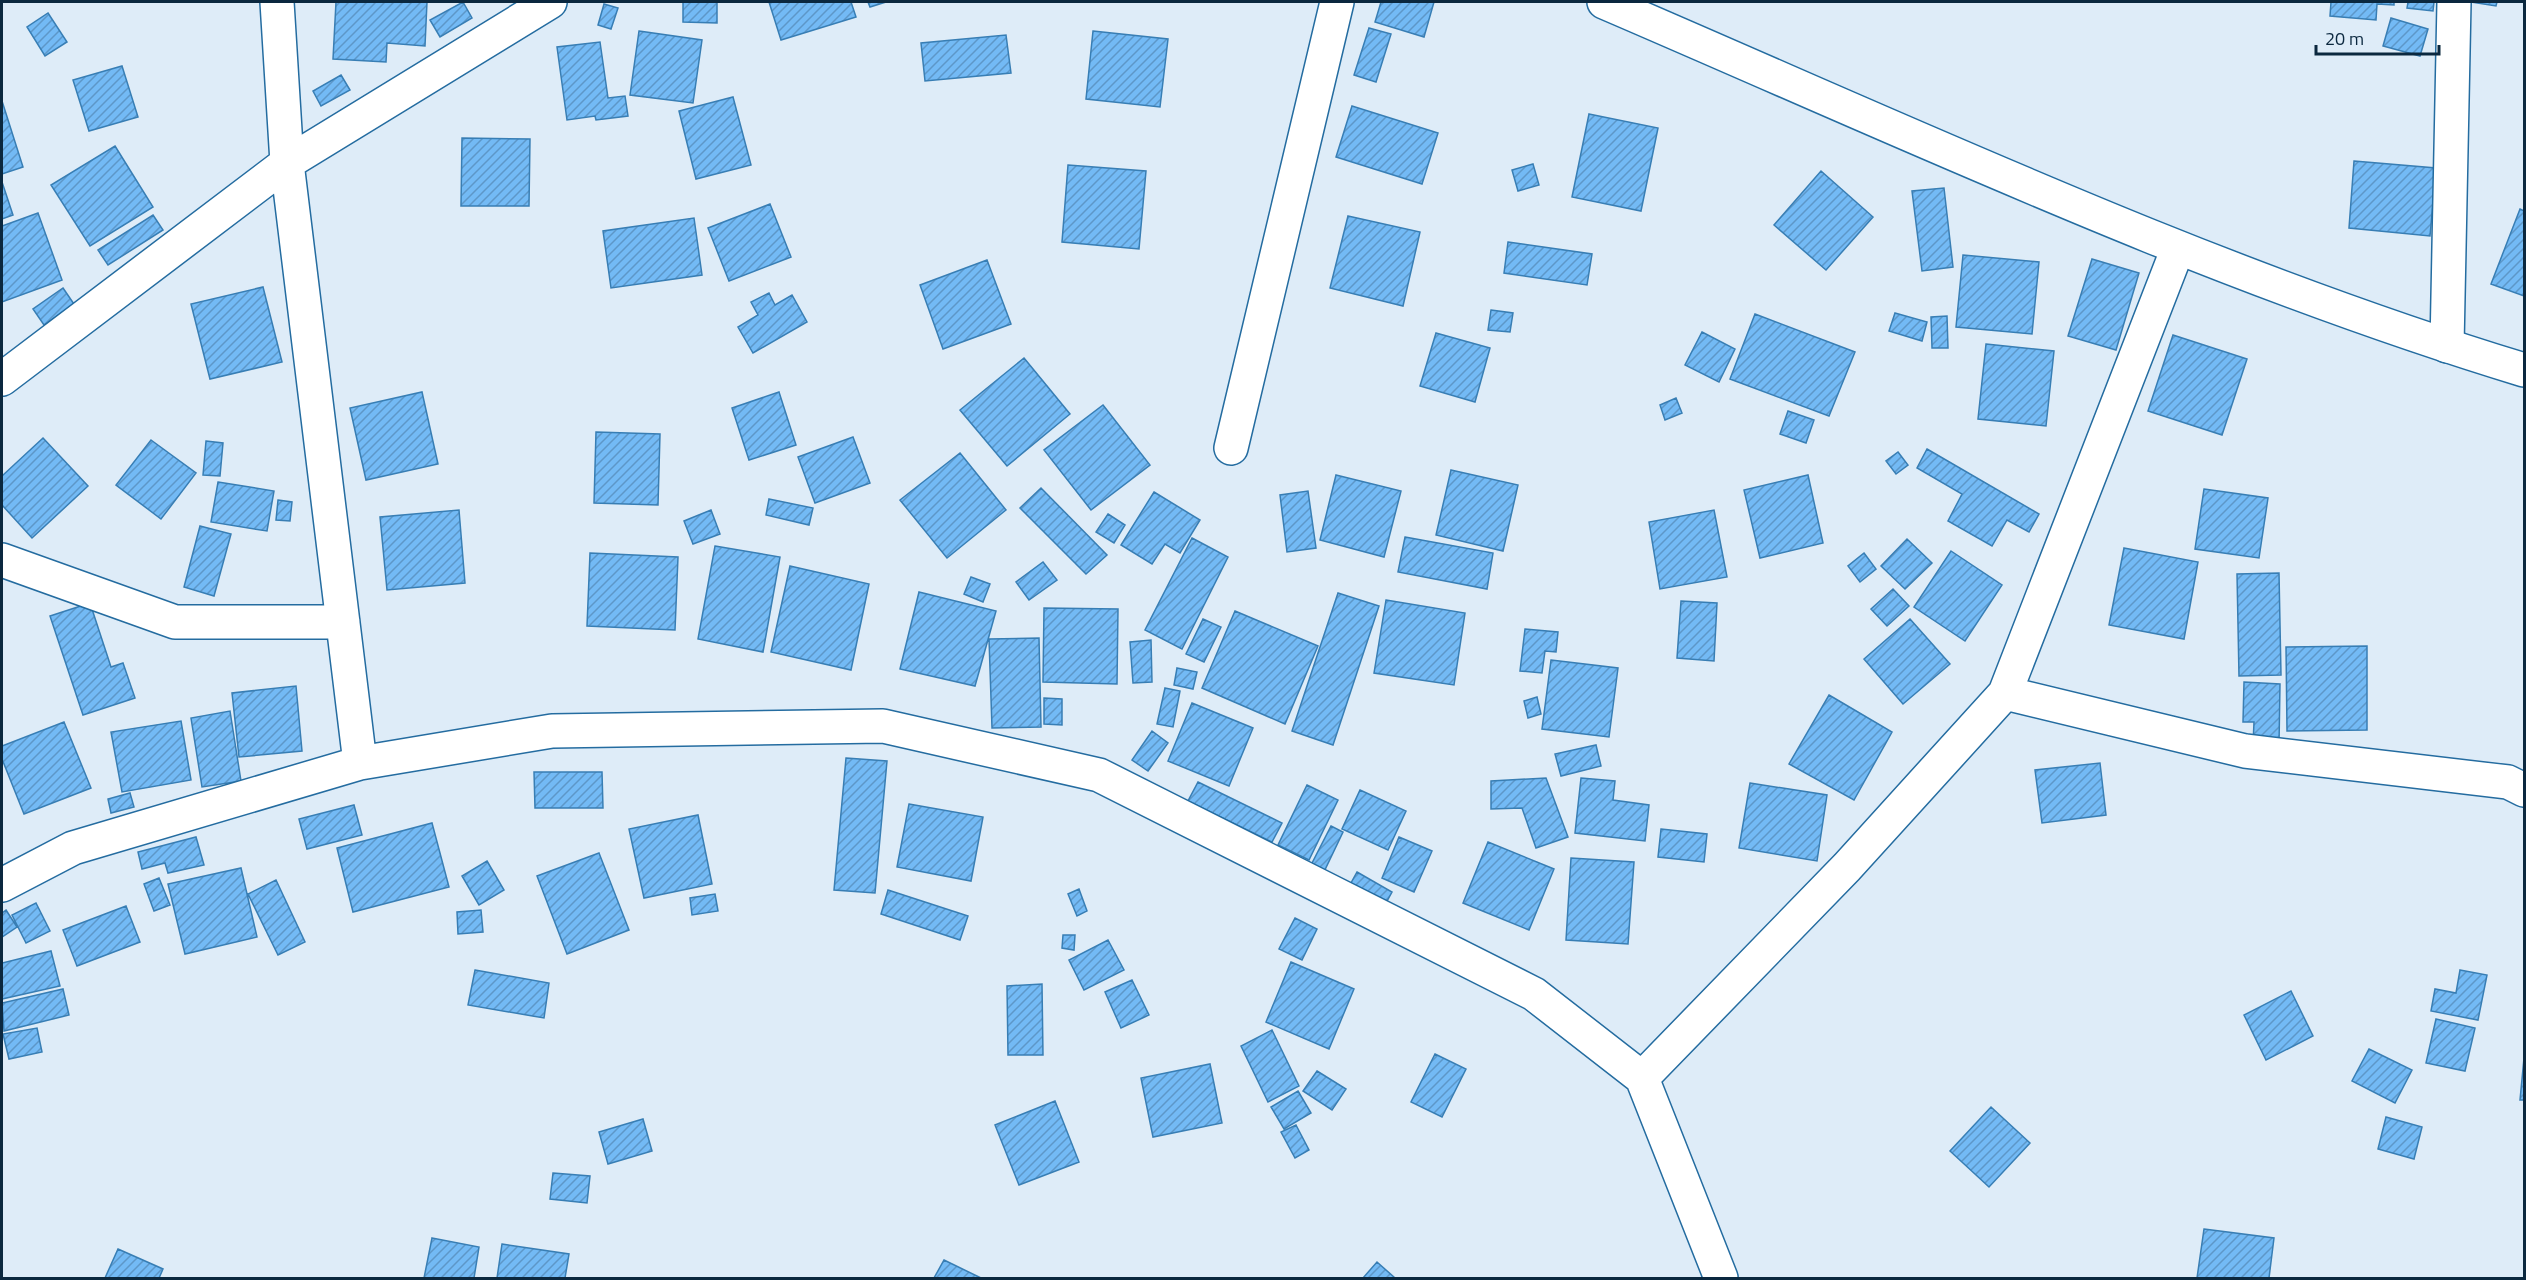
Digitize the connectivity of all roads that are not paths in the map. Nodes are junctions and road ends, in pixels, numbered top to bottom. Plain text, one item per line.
1 (277, 2) edge
2 (550, 2) edge
3 (1337, 2) edge
4 (1604, 2) edge
5 (2454, 2) edge
6 (287, 163) junction
7 (2178, 248) junction
8 (2447, 346) junction
9 (2524, 370) edge
10 (2, 379) edge
11 (1231, 448) dead end
12 (2, 560) edge
13 (343, 622) junction
14 (2005, 693) junction
15 (360, 763) junction
16 (2524, 790) edge
17 (2, 885) edge
18 (1642, 1078) junction
19 (1721, 1278) edge

1 - 6 street
2 - 6 street
3 - 11 street
4 - 7 street
5 - 8 street
6 - 10 street
6 - 13 street
7 - 8 street
7 - 14 street
8 - 9 street
12 - 13 street
13 - 15 street
14 - 16 street
14 - 18 street
15 - 17 street
15 - 18 street
18 - 19 street

